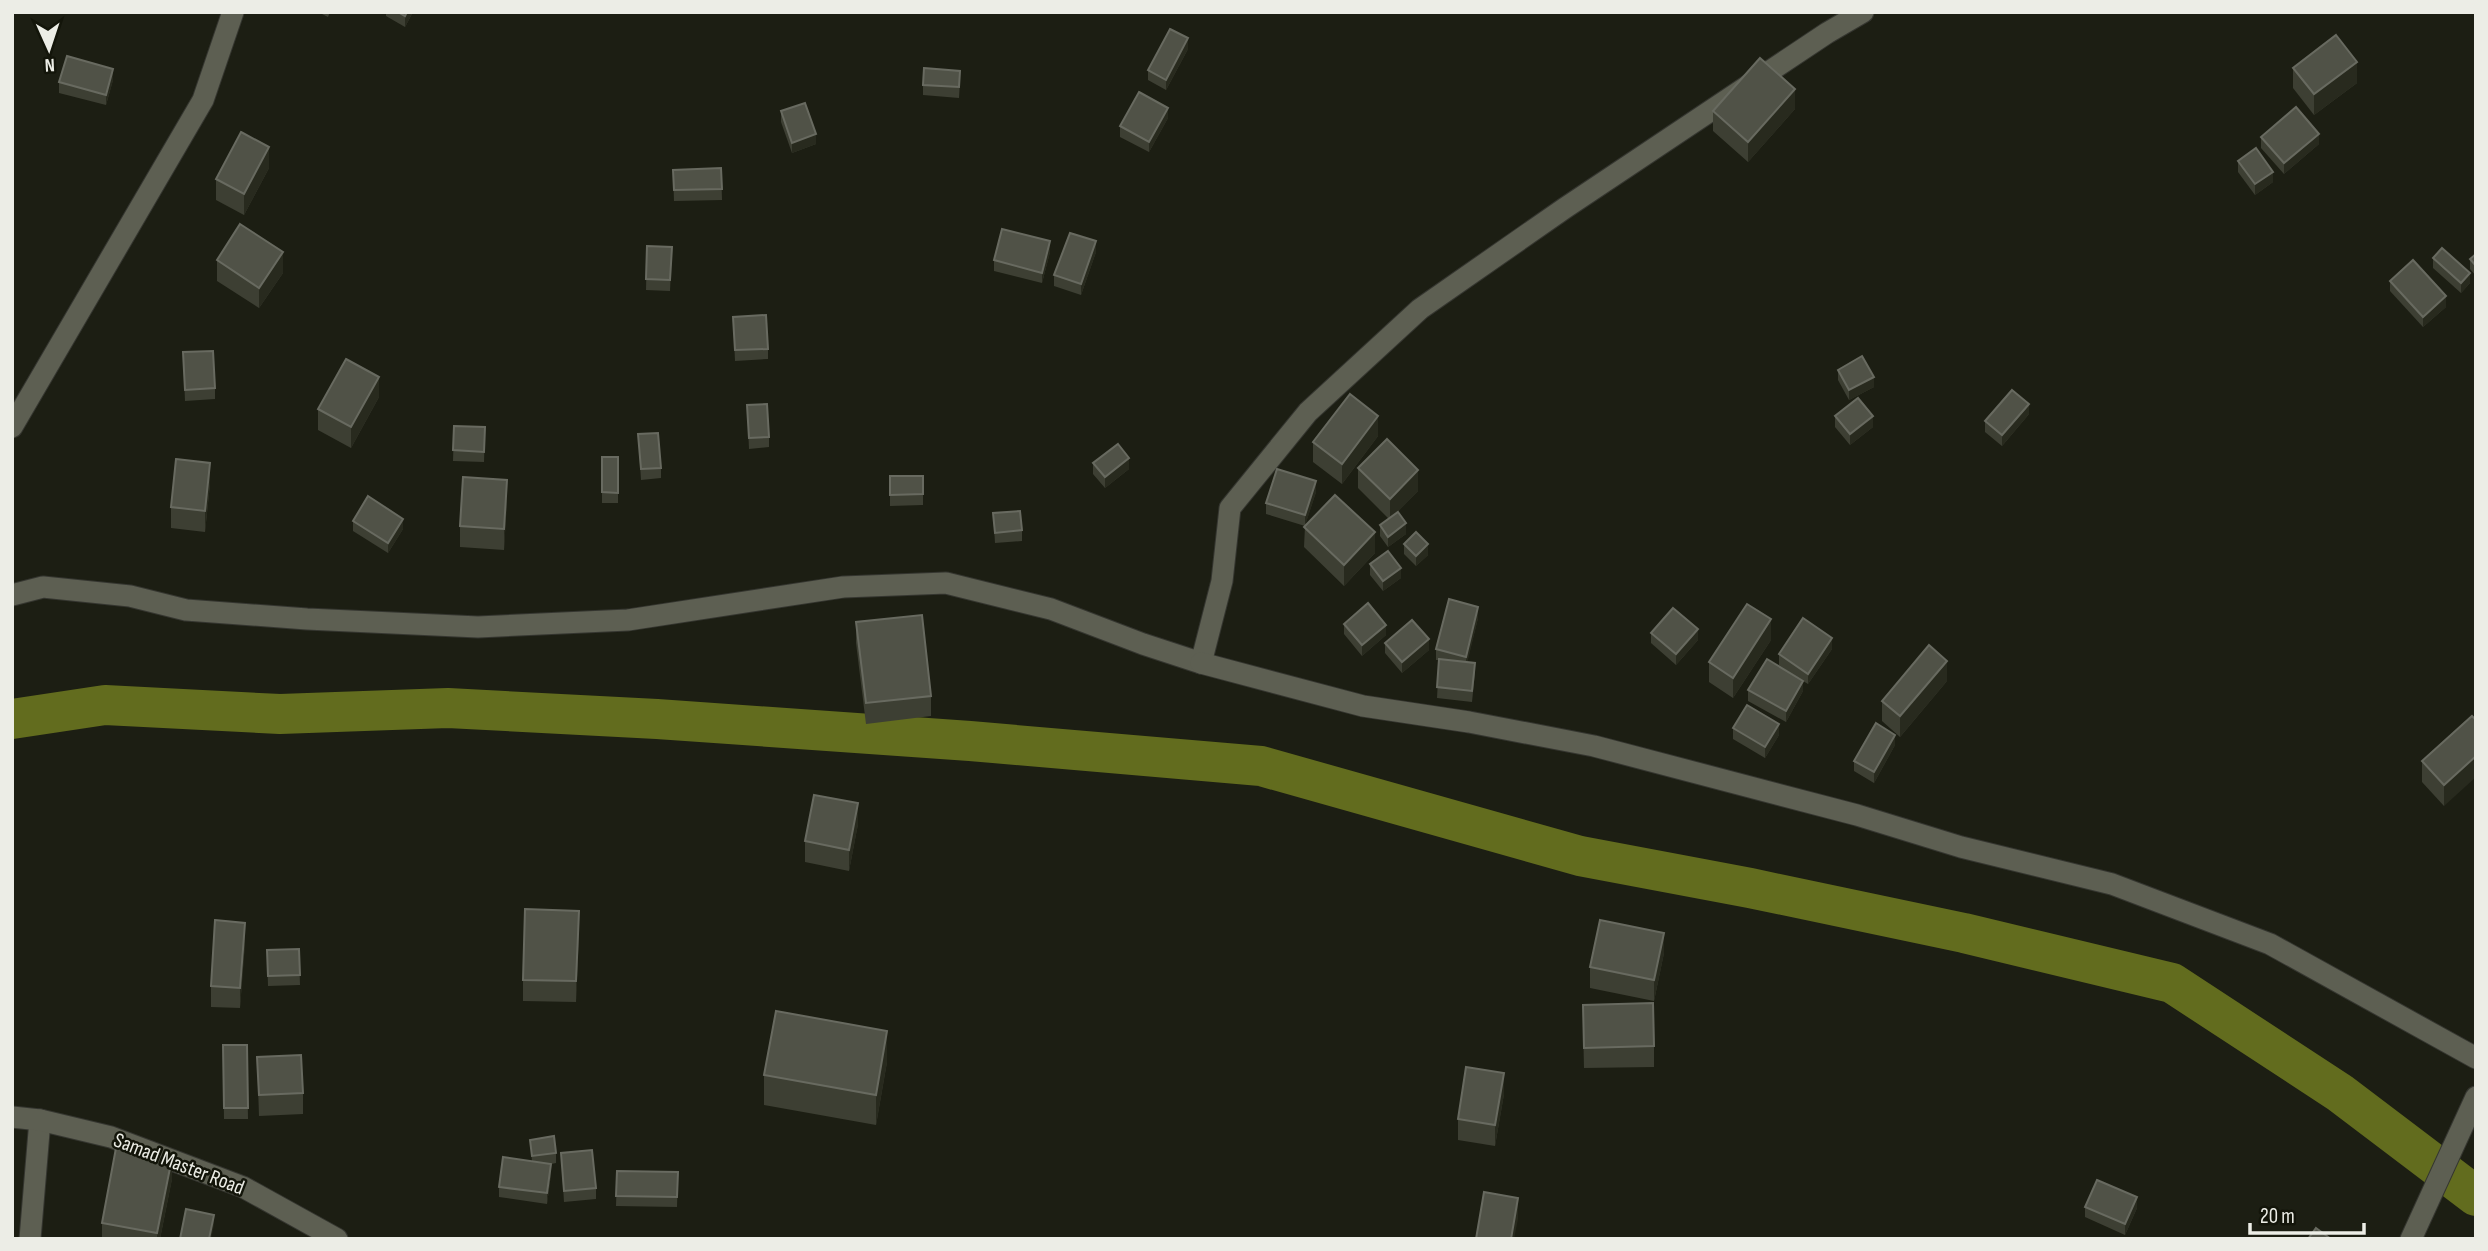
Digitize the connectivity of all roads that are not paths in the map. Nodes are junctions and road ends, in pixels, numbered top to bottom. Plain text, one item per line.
1 (233, 12) edge
2 (1863, 12) edge
3 (12, 427) edge
4 (12, 595) edge
5 (1201, 663) junction
6 (2476, 1058) edge
7 (2476, 1097) edge
8 (12, 1117) edge
9 (40, 1120) junction
10 (2415, 1230) edge
11 (30, 1239) edge
12 (337, 1239) edge

1 - 3 street
2 - 5 street
4 - 5 street
5 - 6 street
7 - 10 street
8 - 9 street, Samad Master Road
9 - 11 street
9 - 12 street, Samad Master Road

